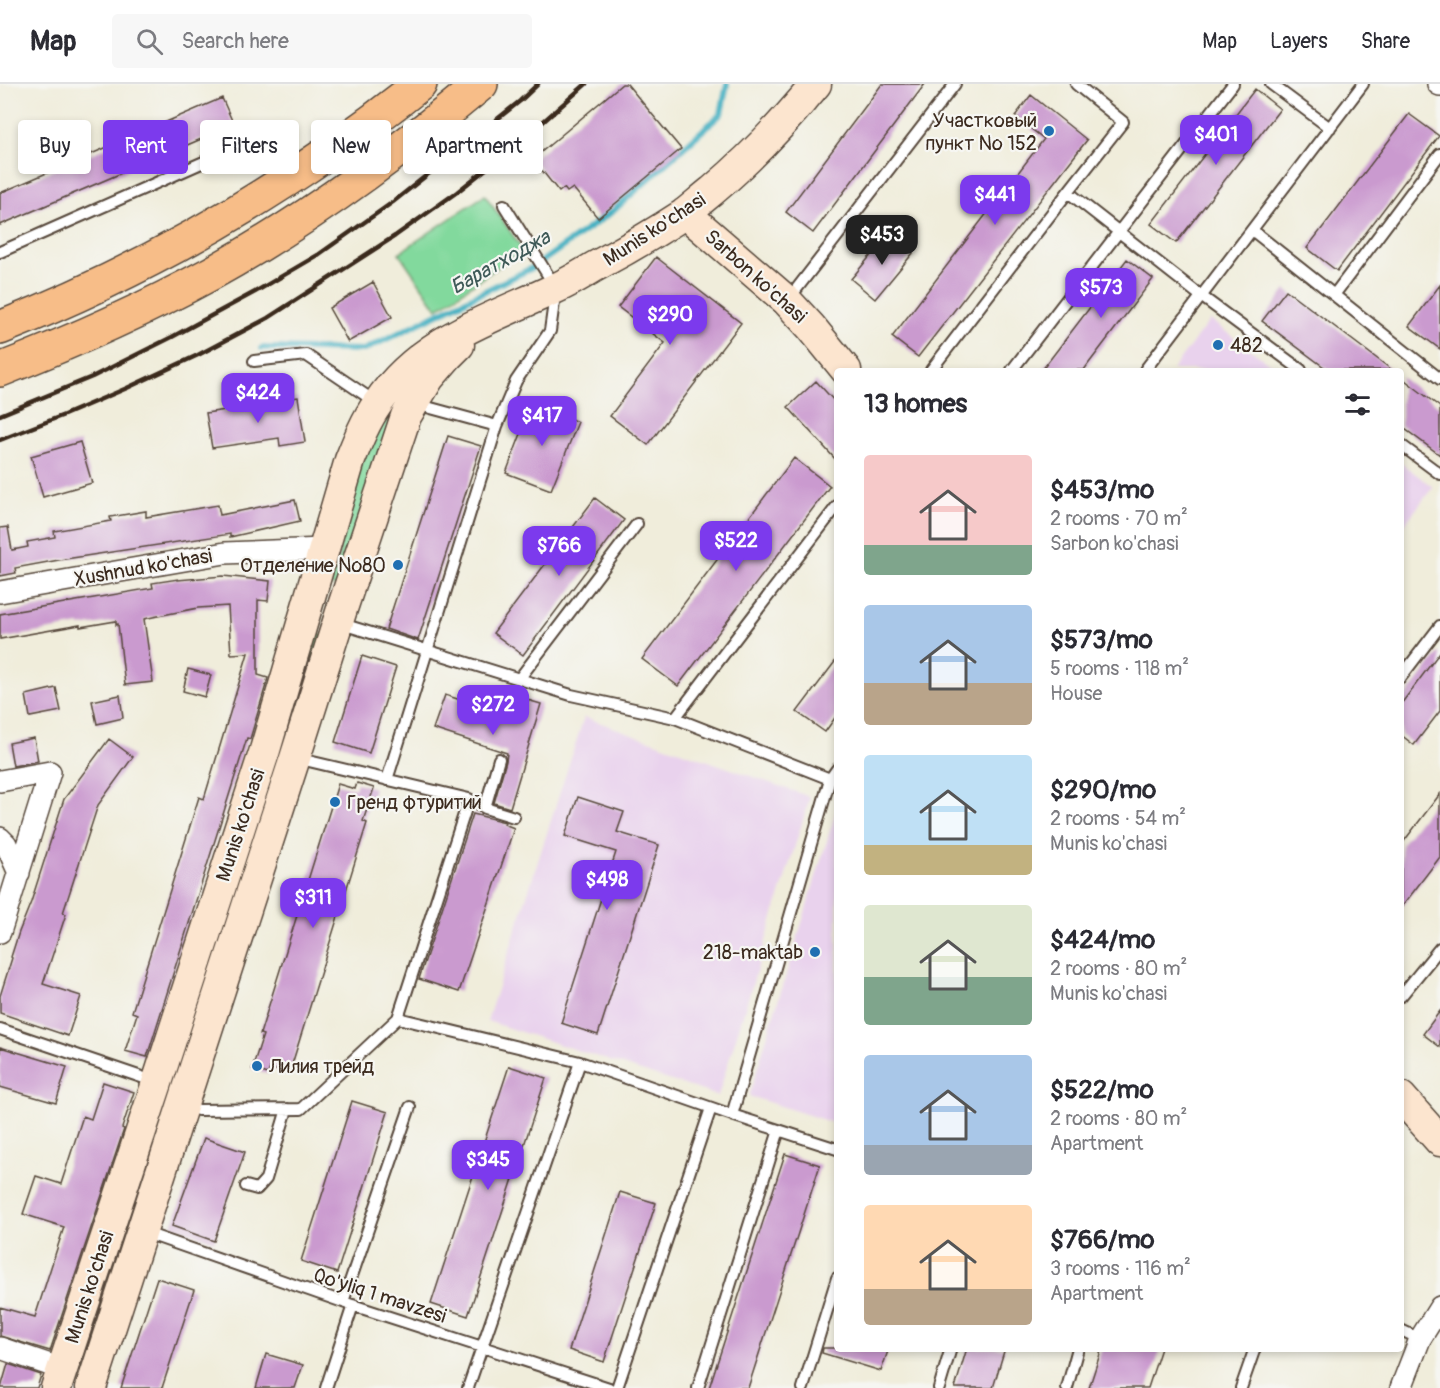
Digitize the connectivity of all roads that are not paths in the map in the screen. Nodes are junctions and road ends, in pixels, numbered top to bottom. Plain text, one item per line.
1 (420, 84) edge
2 (481, 84) edge
3 (816, 84) edge
4 (955, 84) edge
5 (1076, 84) edge
6 (1233, 84) edge
7 (1271, 84) edge
8 (1363, 84) edge
9 (1330, 128) junction
10 (1440, 154) edge
11 (200, 164) edge
12 (1068, 192) junction
13 (504, 205) dead end
14 (685, 213) junction
15 (1252, 230) junction
16 (1119, 232) junction
17 (0, 252) edge
18 (556, 288) junction
19 (1334, 295) junction
20 (1201, 296) junction
21 (787, 301) junction
22 (493, 316) junction
23 (0, 328) edge
24 (254, 361) dead end
25 (844, 368) edge
26 (933, 368) edge
27 (1014, 368) edge
28 (1147, 368) edge
29 (1298, 368) edge
30 (0, 370) edge
31 (1440, 379) edge
32 (377, 403) junction
33 (413, 403) junction
34 (497, 426) junction
35 (1404, 447) edge
36 (1440, 474) edge
37 (834, 510) edge
38 (637, 525) dead end
39 (323, 549) junction
40 (0, 592) edge
41 (309, 599) junction
42 (340, 616) junction
43 (1440, 626) edge
44 (427, 651) junction
45 (1404, 673) edge
46 (519, 679) junction
47 (675, 718) junction
48 (265, 750) junction
49 (295, 758) junction
50 (500, 759) dead end
51 (834, 774) edge
52 (830, 779) junction
53 (387, 780) junction
54 (0, 782) edge
55 (469, 799) junction
56 (485, 808) junction
57 (514, 817) dead end
58 (0, 838) edge
59 (19, 873) junction
60 (0, 932) edge
61 (1440, 948) edge
62 (1404, 992) edge
63 (398, 1018) junction
64 (0, 1029) edge
65 (580, 1062) junction
66 (157, 1083) junction
67 (1404, 1100) edge
68 (183, 1104) junction
69 (410, 1107) dead end
70 (711, 1108) junction
71 (287, 1109) junction
72 (732, 1115) junction
73 (779, 1130) junction
74 (1434, 1130) edge
75 (834, 1148) edge
76 (246, 1186) dead end
77 (141, 1232) junction
78 (834, 1288) edge
79 (348, 1304) junction
80 (1440, 1307) edge
81 (1411, 1334) edge
82 (481, 1347) junction
83 (0, 1348) edge
84 (950, 1352) edge
85 (1077, 1352) edge
86 (1254, 1352) edge
87 (59, 1379) edge
88 (91, 1388) edge
89 (326, 1388) edge
90 (468, 1388) edge
91 (609, 1388) edge
92 (617, 1388) edge
93 (698, 1388) edge
94 (803, 1388) edge
95 (939, 1388) edge
96 (1067, 1388) edge
97 (1241, 1388) edge
98 (1401, 1388) edge

1 - 23 highway
2 - 30 highway
3 - 14 street, Munis ko'chasi
4 - 21 lane
5 - 12 lane
6 - 16 lane
7 - 9 lane
8 - 9 lane
9 - 15 lane
10 - 19 lane
11 - 17 lane
12 - 16 lane
12 - 26 lane
13 - 18 lane
14 - 18 street, Munis ko'chasi
14 - 21 street, Sarbon ko'chasi
15 - 19 lane
15 - 20 lane
16 - 20 lane
16 - 27 lane
18 - 22 street, Munis ko'chasi
18 - 34 lane
19 - 31 lane
20 - 28 lane
20 - 29 lane
21 - 25 street, Sarbon ko'chasi
22 - 32 street, Munis ko'chasi
22 - 33 street, Munis ko'chasi
24 - 32 lane
32 - 39 street, Munis ko'chasi
33 - 34 lane
33 - 42 street, Munis ko'chasi
34 - 44 lane
35 - 36 lane
37 - 47 lane
38 - 46 lane
39 - 40 street, Xushnud ko'chasi
39 - 41 street, Munis ko'chasi
41 - 42 street
41 - 48 street, Munis ko'chasi
42 - 44 lane
42 - 49 street, Munis ko'chasi
43 - 45 lane
44 - 46 lane
44 - 53 lane
46 - 47 lane
47 - 52 lane
48 - 49 street
48 - 66 street, Munis ko'chasi
49 - 53 lane
49 - 68 street, Munis ko'chasi
50 - 56 lane
51 - 52 lane
52 - 72 lane
53 - 55 lane
54 - 59 street
55 - 56 lane
55 - 63 lane
56 - 57 lane
58 - 59 street
59 - 60 street
61 - 62 lane
63 - 65 lane
63 - 71 lane
64 - 66 lane
65 - 70 lane
65 - 82 lane
66 - 87 street, Munis ko'chasi
67 - 74 street
68 - 71 lane
68 - 77 street, Munis ko'chasi
69 - 79 lane
70 - 72 lane
70 - 92 lane
71 - 76 lane
72 - 73 lane
73 - 75 lane
73 - 93 lane
77 - 79 lane, Qo'yliq 1 mavzesi
77 - 88 street, Munis ko'chasi
78 - 94 lane
79 - 82 lane, Qo'yliq 1 mavzesi
79 - 89 lane
80 - 81 street
81 - 98 street
82 - 90 lane
82 - 91 lane, Qo'yliq 1 mavzesi
83 - 87 street
84 - 95 lane
85 - 96 lane
86 - 97 lane

